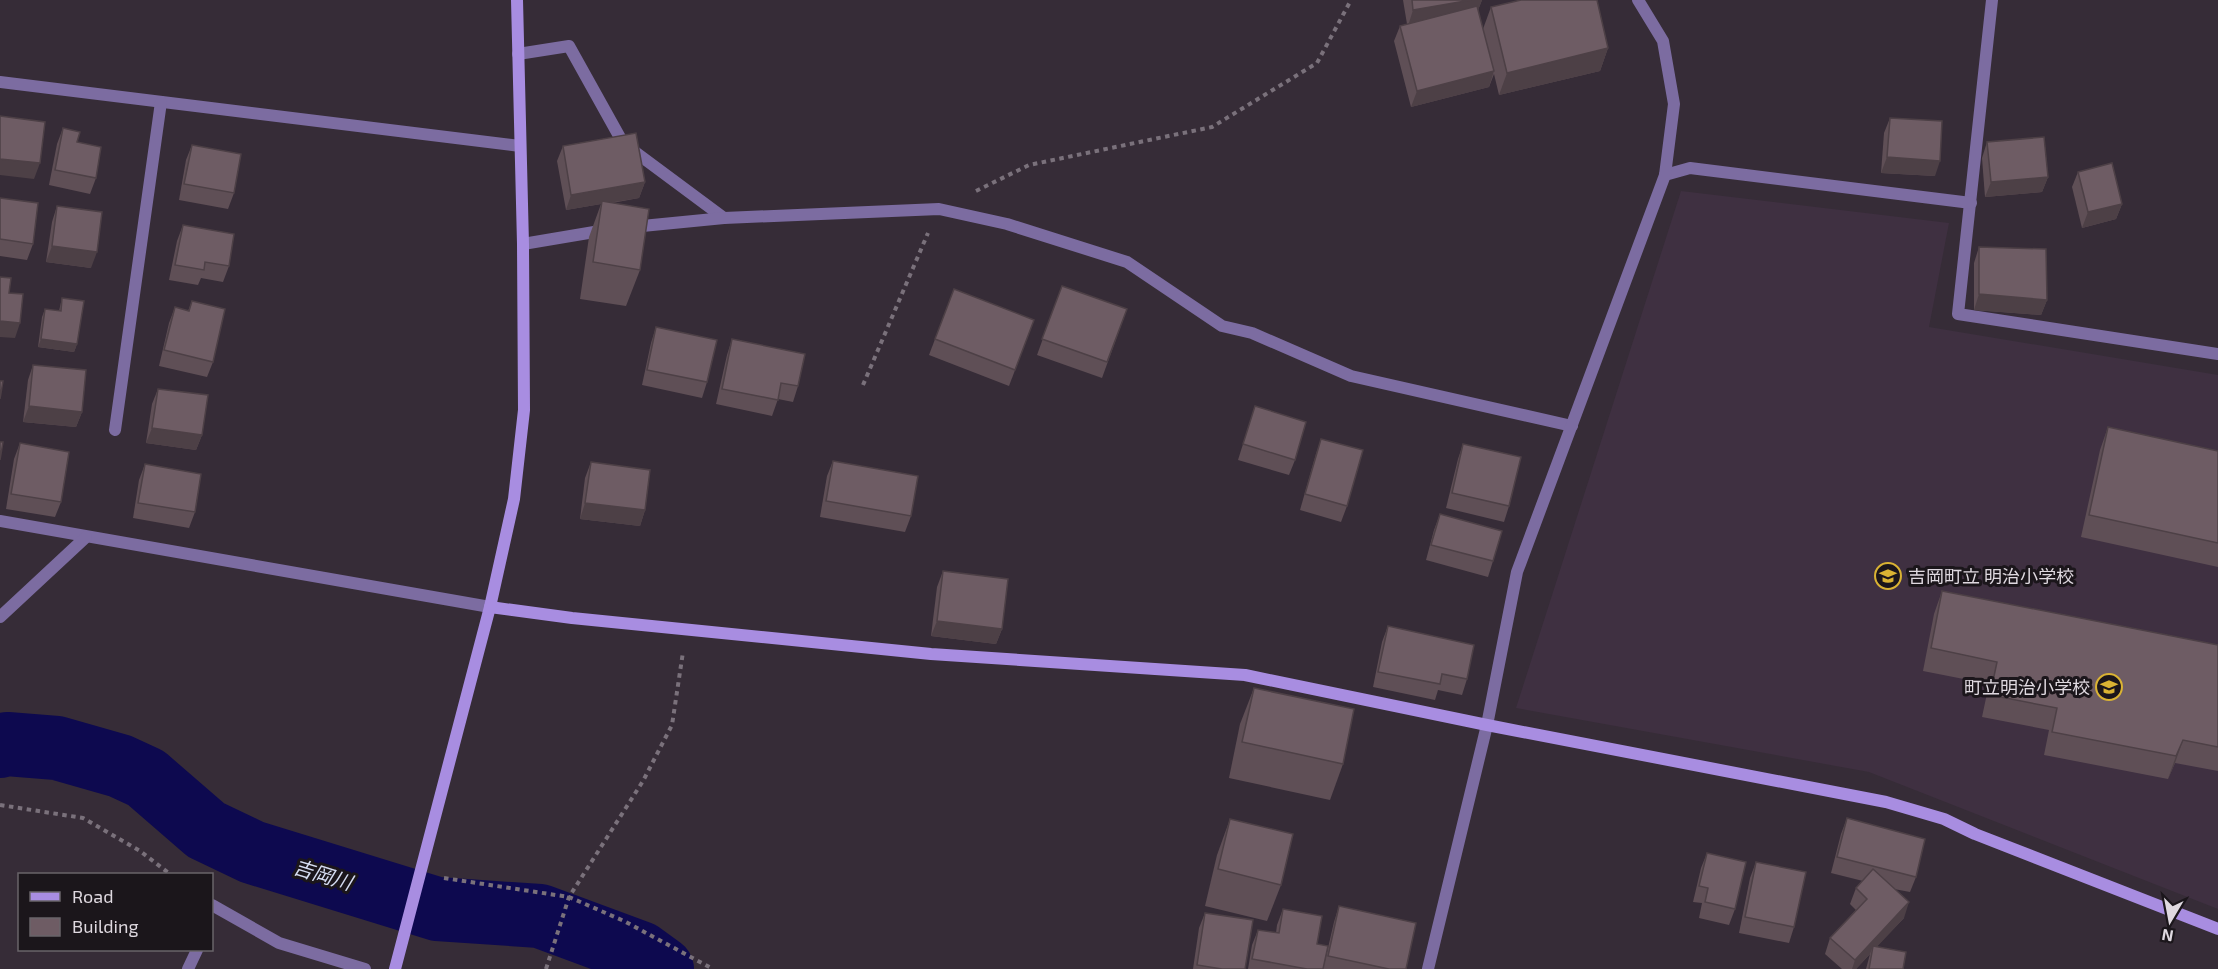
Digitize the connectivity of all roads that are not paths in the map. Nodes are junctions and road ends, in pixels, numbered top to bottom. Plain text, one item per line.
1 (517, 0) edge
2 (1638, 0) edge
3 (1992, 0) edge
4 (518, 54) junction
5 (0, 82) edge
6 (161, 102) junction
7 (520, 146) junction
8 (1665, 175) junction
9 (1971, 203) junction
10 (724, 218) junction
11 (523, 244) junction
12 (2218, 354) edge
13 (1572, 426) junction
14 (115, 430) dead end
15 (0, 521) edge
16 (86, 537) junction
17 (490, 607) junction
18 (0, 617) edge
19 (1487, 725) junction
20 (213, 910) edge
21 (2218, 929) edge
22 (197, 951) edge
23 (188, 969) edge
24 (365, 969) edge
25 (395, 969) edge
26 (1428, 969) edge

1 - 4 street
2 - 8 street
3 - 9 street
4 - 7 street
4 - 10 street
5 - 6 street
6 - 7 street
6 - 14 street
7 - 11 street
8 - 9 street
8 - 13 street
9 - 12 street
10 - 11 street
10 - 13 street
11 - 17 street
13 - 19 street
15 - 16 street
16 - 17 street
16 - 18 street
17 - 19 street
17 - 25 street
19 - 21 street
19 - 26 street
20 - 24 street
22 - 23 street

